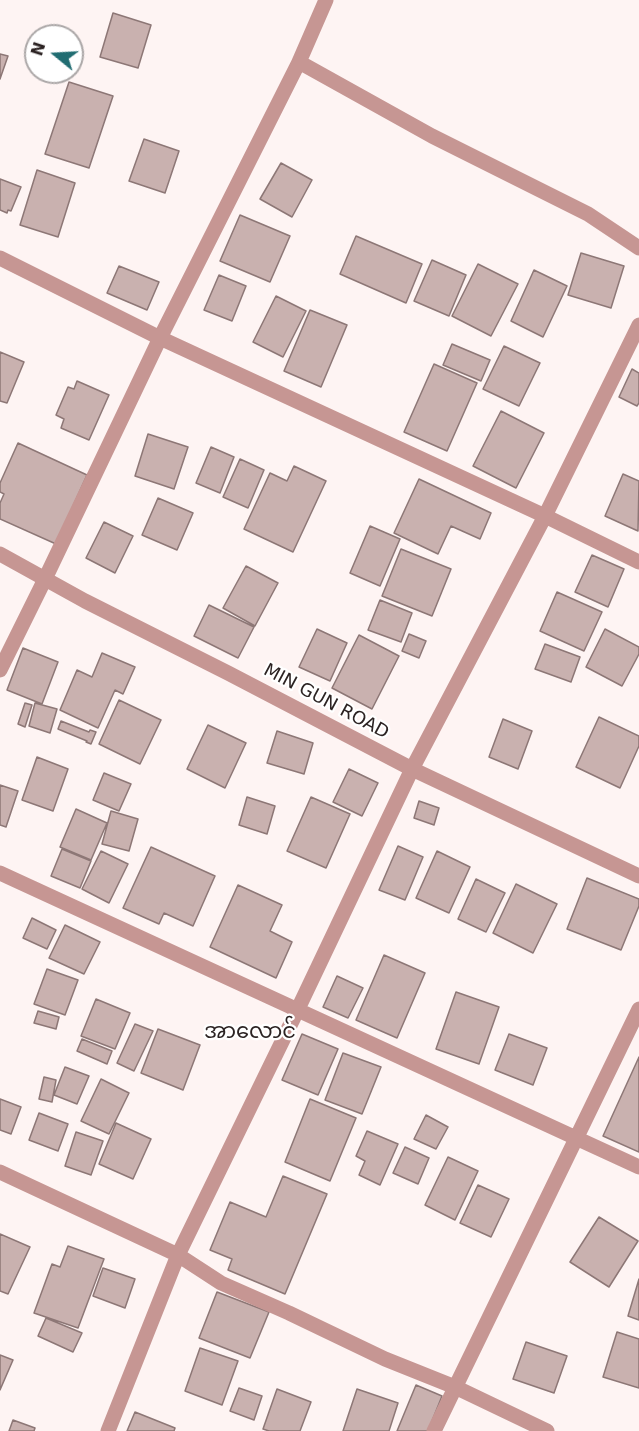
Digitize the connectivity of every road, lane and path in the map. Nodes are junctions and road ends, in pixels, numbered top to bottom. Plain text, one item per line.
1 (326, 0) edge
2 (299, 62) junction
3 (639, 248) edge
4 (0, 258) edge
5 (639, 325) edge
6 (160, 338) junction
7 (545, 516) junction
8 (0, 554) edge
9 (639, 562) edge
10 (45, 579) junction
11 (0, 670) edge
12 (412, 769) junction
13 (0, 873) edge
14 (639, 876) edge
15 (639, 1009) edge
16 (297, 1011) junction
17 (576, 1139) junction
18 (639, 1167) edge
19 (0, 1172) edge
20 (178, 1255) junction
21 (455, 1387) junction
22 (108, 1431) edge
23 (434, 1431) edge
24 (547, 1431) edge

1 - 2 street
2 - 3 street
2 - 6 street
4 - 6 street
5 - 7 street
6 - 7 street
6 - 10 street
7 - 9 street
7 - 12 street
8 - 10 street, MIN GUN ROAD
10 - 11 street
10 - 12 street, MIN GUN ROAD
12 - 14 street, MIN GUN ROAD
12 - 16 street
13 - 16 street
15 - 17 street
16 - 17 street
16 - 20 street
17 - 18 street
17 - 21 street
19 - 20 street
20 - 21 street
20 - 22 street
21 - 23 street
21 - 24 street

